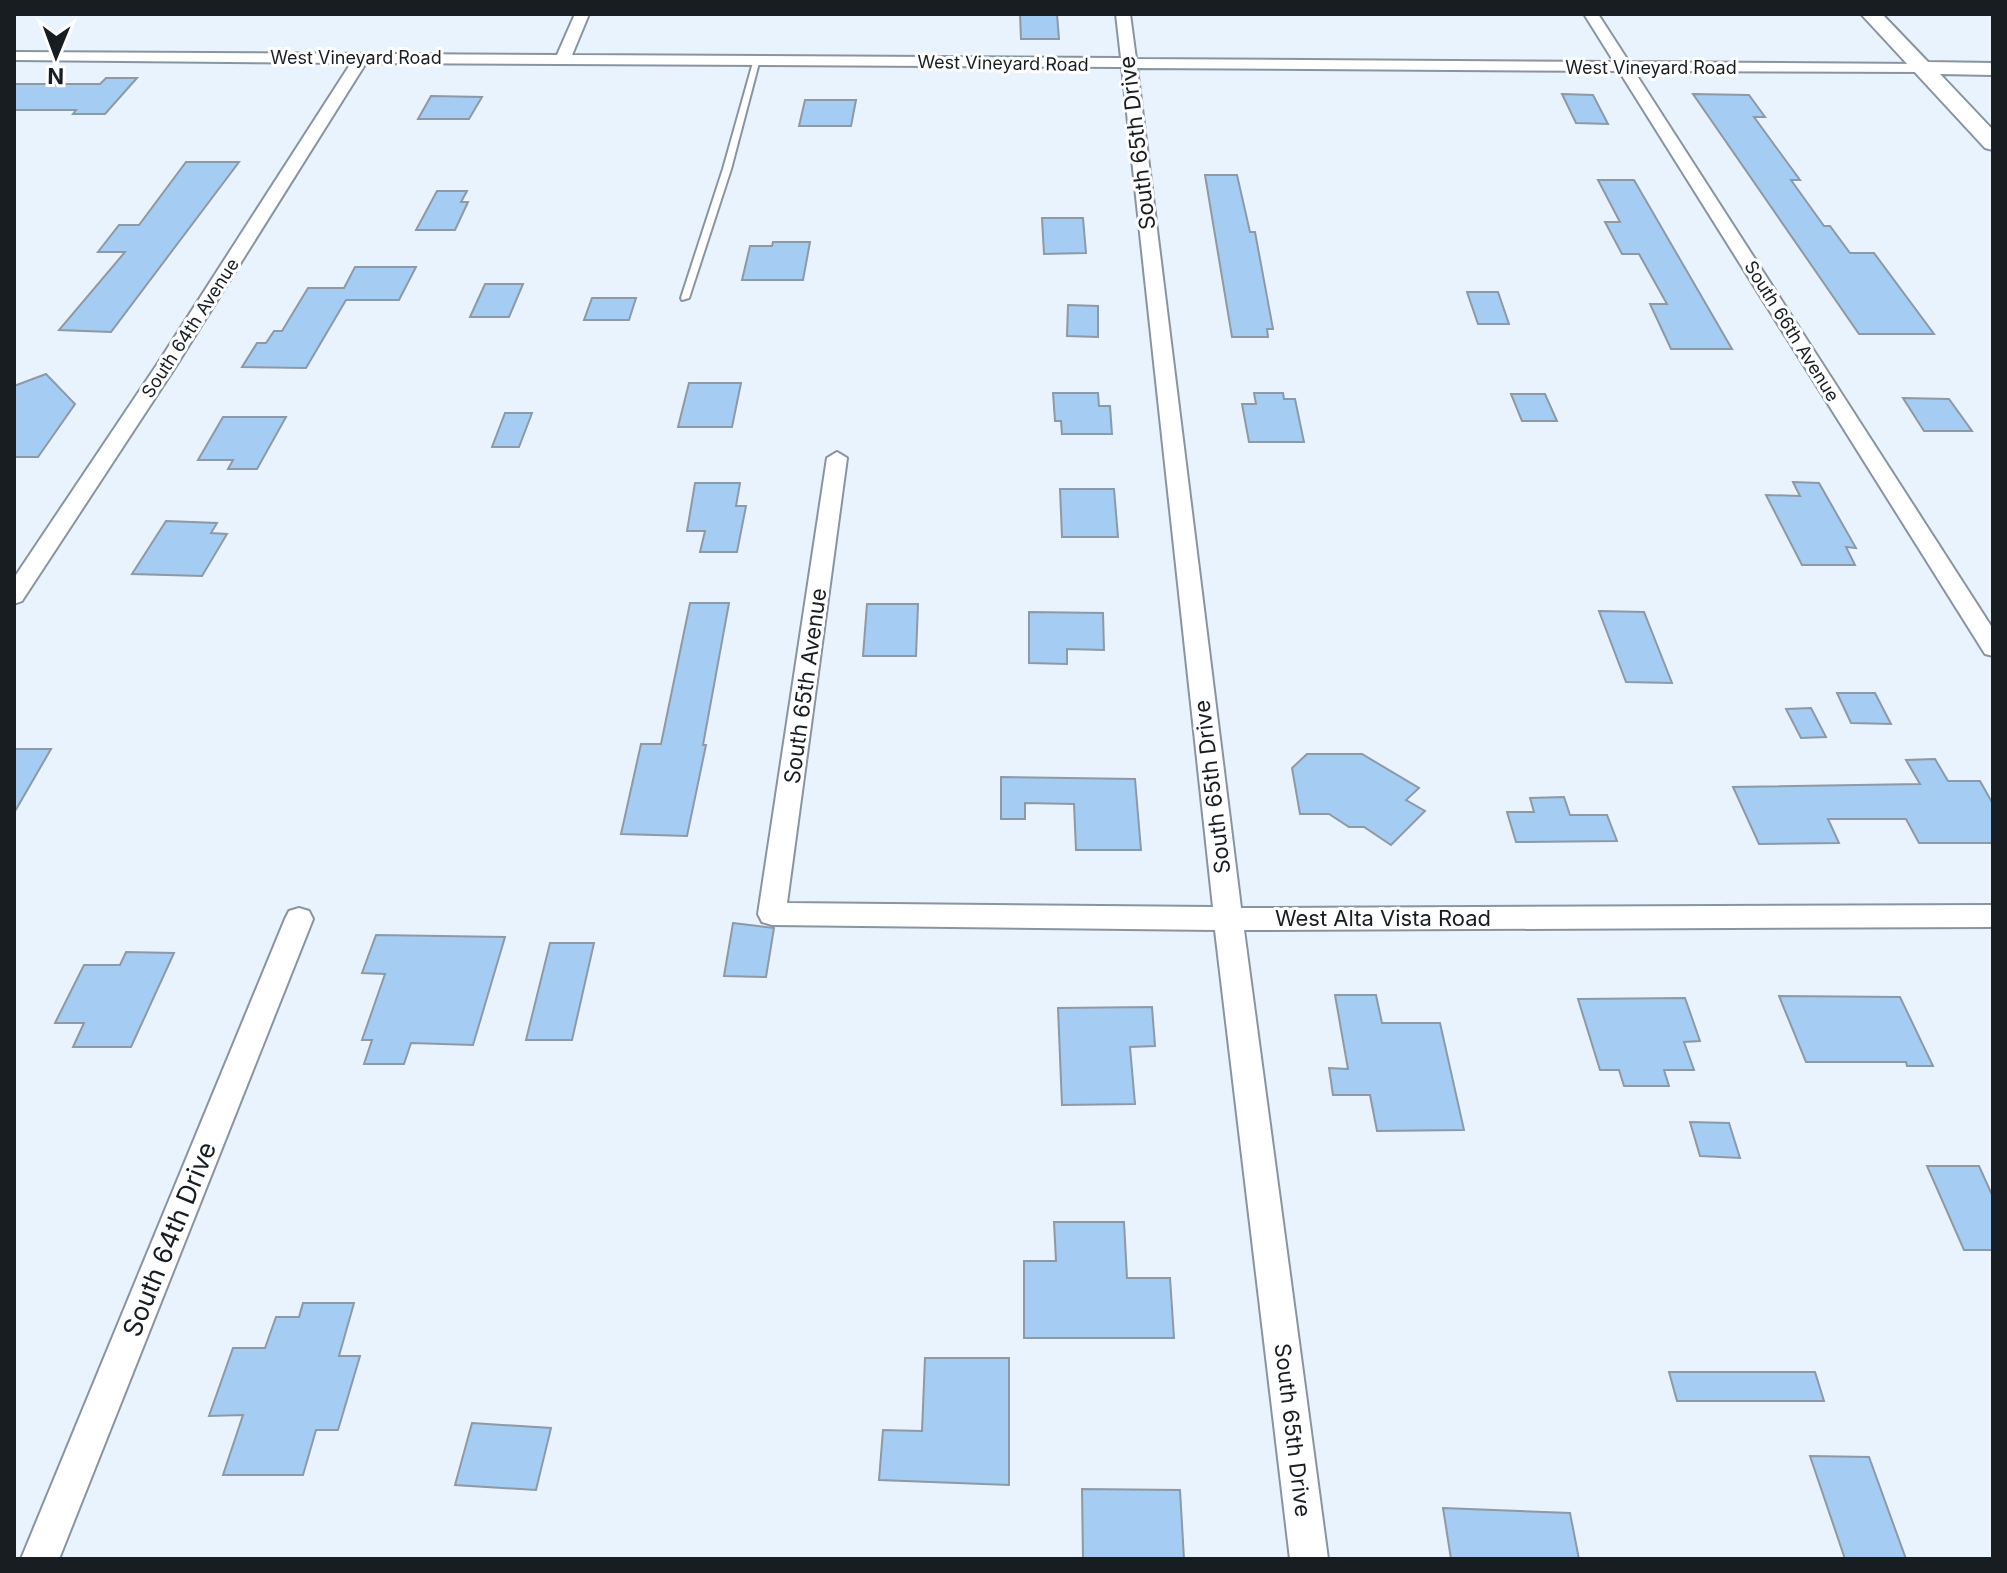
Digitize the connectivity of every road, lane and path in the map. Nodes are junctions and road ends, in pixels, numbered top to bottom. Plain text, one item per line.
1 (582, 14) edge
2 (1123, 14) edge
3 (1591, 14) edge
4 (1871, 14) edge
5 (14, 56) edge
6 (362, 57) junction
7 (563, 59) junction
8 (757, 59) junction
9 (1127, 65) junction
10 (1626, 67) junction
11 (1923, 68) junction
12 (1993, 69) edge
13 (1993, 143) edge
14 (685, 298) dead end
15 (837, 458) dead end
16 (14, 596) edge
17 (1993, 648) edge
18 (772, 914) joint
19 (1993, 916) edge
20 (299, 919) dead end
21 (1228, 919) junction
22 (40, 1559) edge
23 (1309, 1559) edge

1 - 7 street
2 - 9 street, South 65th Drive
3 - 10 street, South 66th Avenue
4 - 11 main road
5 - 6 street, West Vineyard Road
6 - 7 street, West Vineyard Road
6 - 16 street, South 64th Avenue
7 - 8 street, West Vineyard Road
8 - 9 street, West Vineyard Road
8 - 14 lane
9 - 10 street, West Vineyard Road
9 - 21 street, South 65th Drive
10 - 11 street, West Vineyard Road
10 - 17 street, South 66th Avenue
11 - 12 main road, West Vineyard Road
11 - 13 main road
15 - 18 street, South 65th Avenue
18 - 21 street, West Alta Vista Road
19 - 21 street, West Alta Vista Road
20 - 22 street, South 64th Drive
21 - 23 street, South 65th Drive

